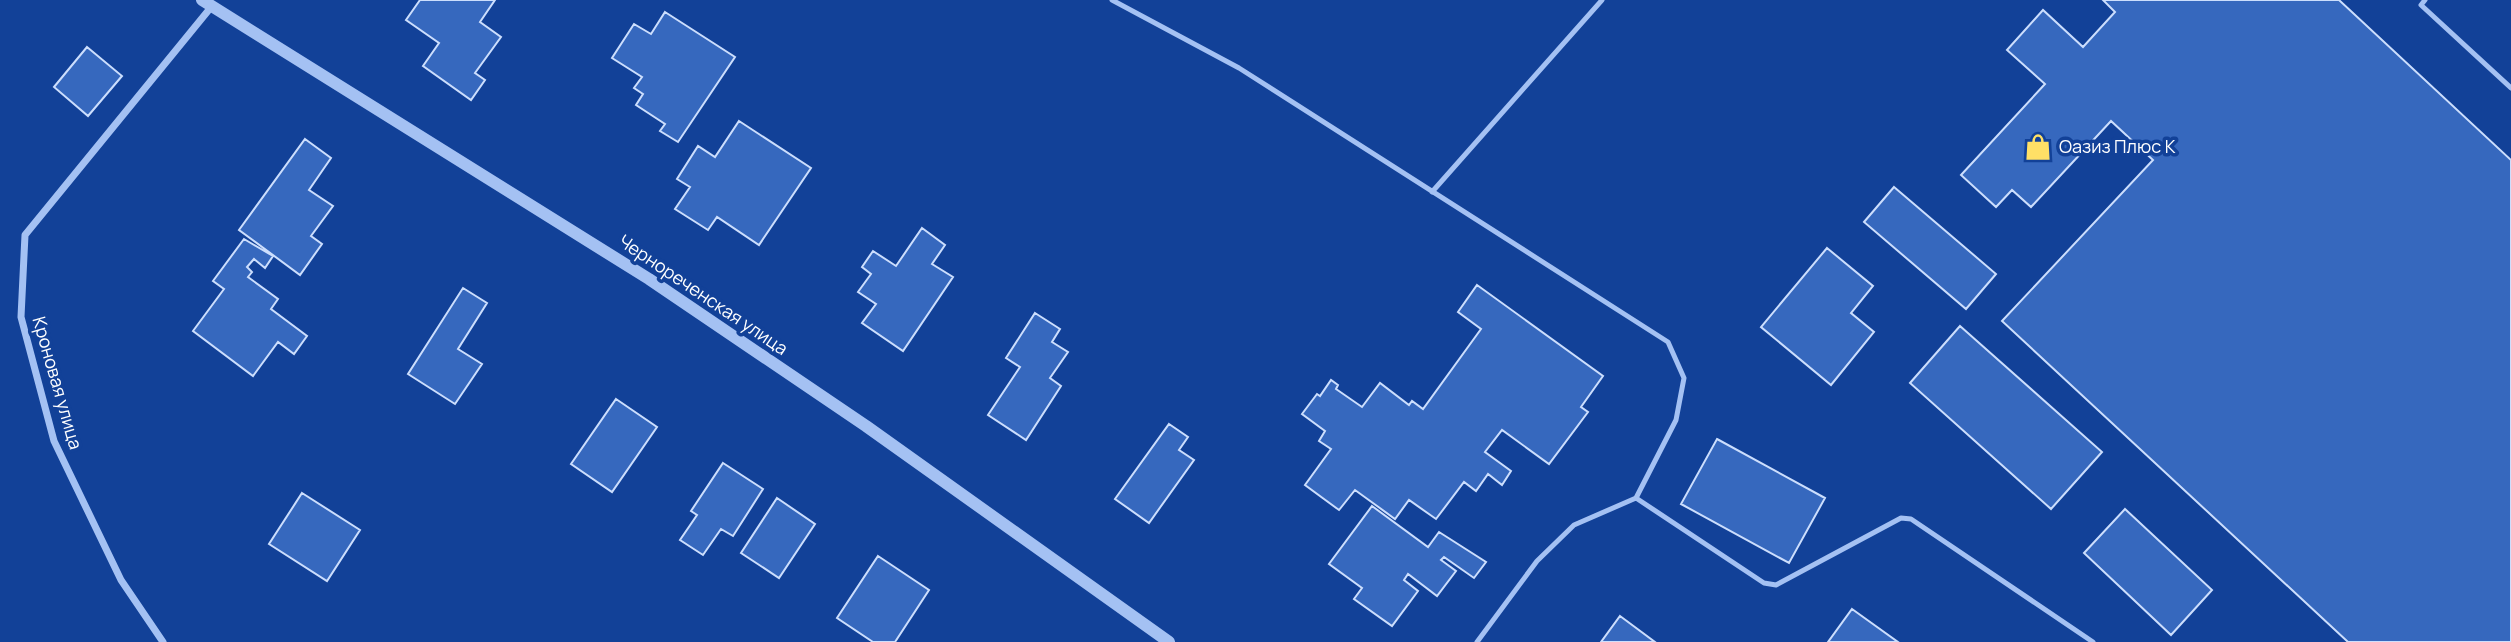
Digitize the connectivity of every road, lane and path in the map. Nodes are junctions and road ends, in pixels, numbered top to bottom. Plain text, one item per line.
1 (1112, 0) edge
2 (1602, 0) edge
3 (2425, 0) edge
4 (207, 3) edge
5 (2511, 88) edge
6 (1432, 192) junction
7 (1636, 498) junction
8 (163, 642) edge
9 (1169, 642) edge
10 (1476, 642) edge
11 (2093, 642) edge

1 - 6 lane
2 - 6 lane
3 - 5 lane
4 - 8 street, Кроновая улица
4 - 9 street, Чернореченская улица
6 - 7 lane
7 - 10 lane
7 - 11 lane

